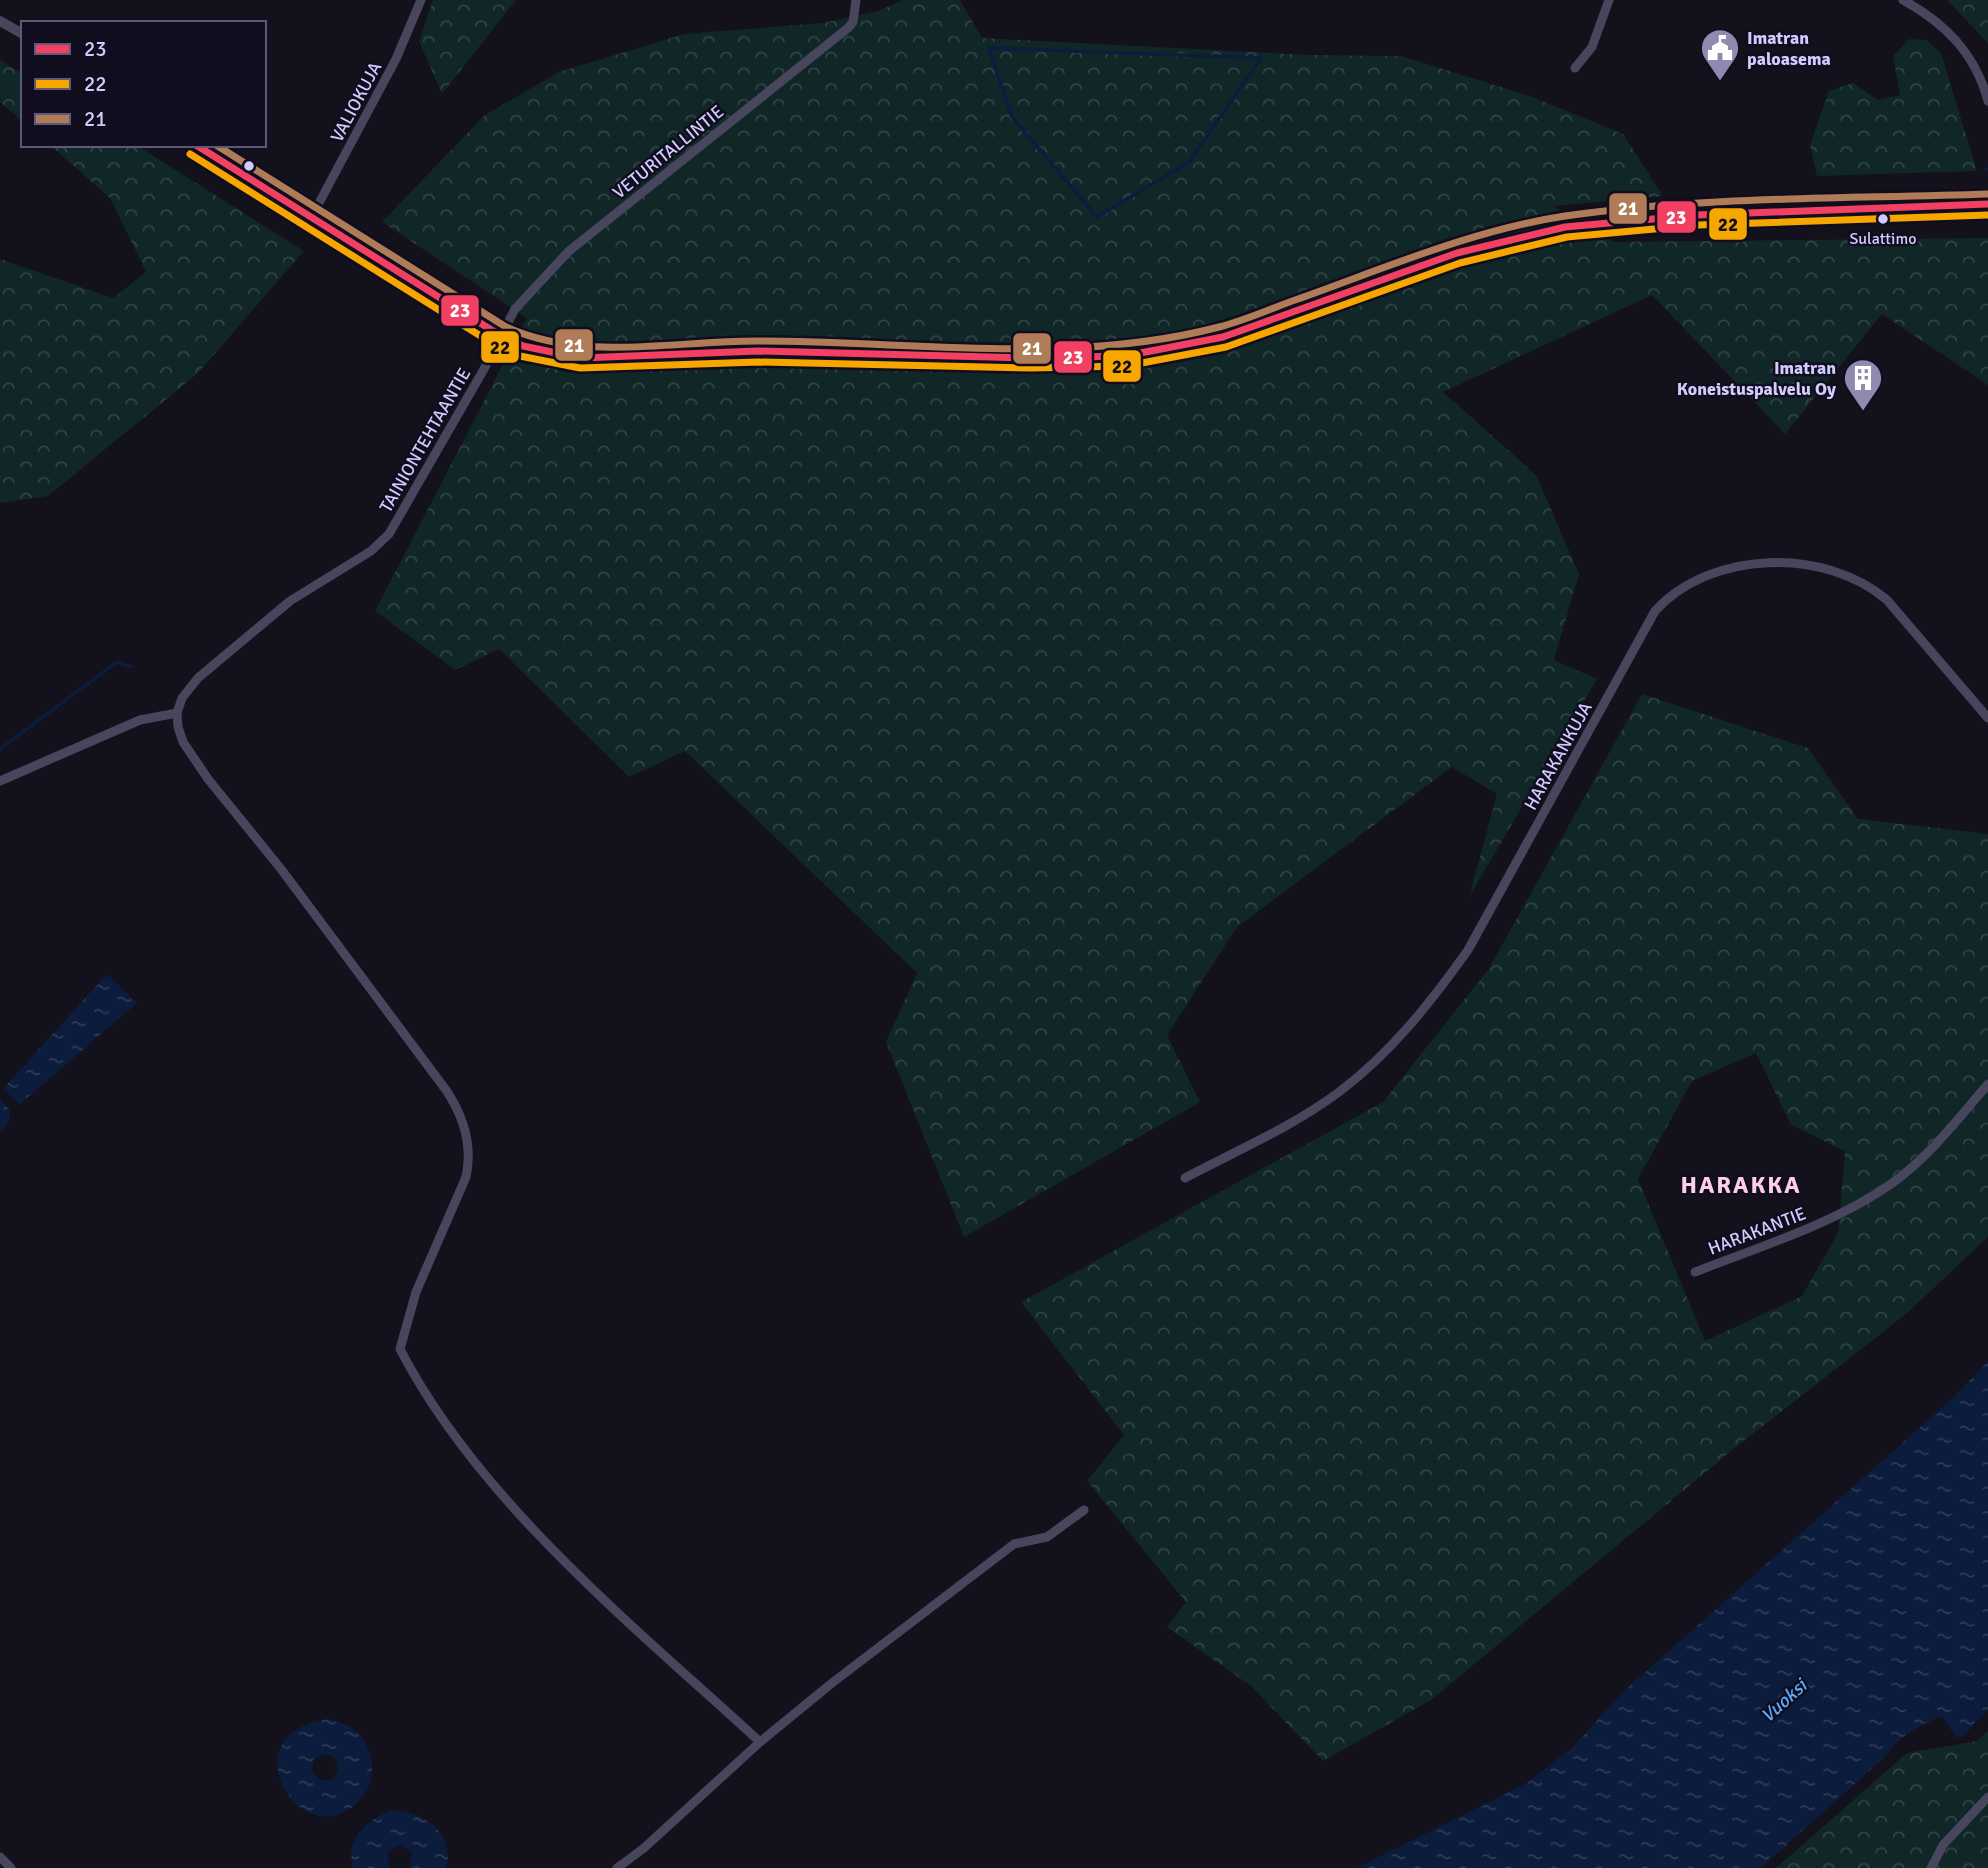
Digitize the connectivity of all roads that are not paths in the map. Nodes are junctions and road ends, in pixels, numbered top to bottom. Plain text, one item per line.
1 (421, 0) edge
2 (856, 0) edge
3 (1609, 0) edge
4 (1903, 0) edge
5 (0, 21) edge
6 (21, 33) edge
7 (1575, 68) dead end
8 (1988, 101) edge
9 (199, 147) edge
10 (1988, 204) edge
11 (312, 216) junction
12 (501, 336) junction
13 (177, 713) junction
14 (1988, 718) edge
15 (0, 781) edge
16 (1988, 1084) edge
17 (1185, 1178) dead end
18 (1695, 1272) dead end
19 (1084, 1510) dead end
20 (761, 1742) junction
21 (1988, 1797) edge
22 (0, 1857) edge
23 (11, 1868) edge
24 (617, 1868) edge
25 (1931, 1868) edge

1 - 11 street, VALIOKUJA
2 - 12 street, VETURITALLINTIE
3 - 7 street
4 - 8 street
5 - 6 street
9 - 11 street
10 - 12 street
11 - 12 street
12 - 13 street, TAINIONTEHTAANTIE
13 - 15 street
13 - 20 street
14 - 17 street, HARAKANKUJA
16 - 18 street, HARAKANTIE
19 - 20 street
20 - 24 street
21 - 25 street
22 - 23 street

